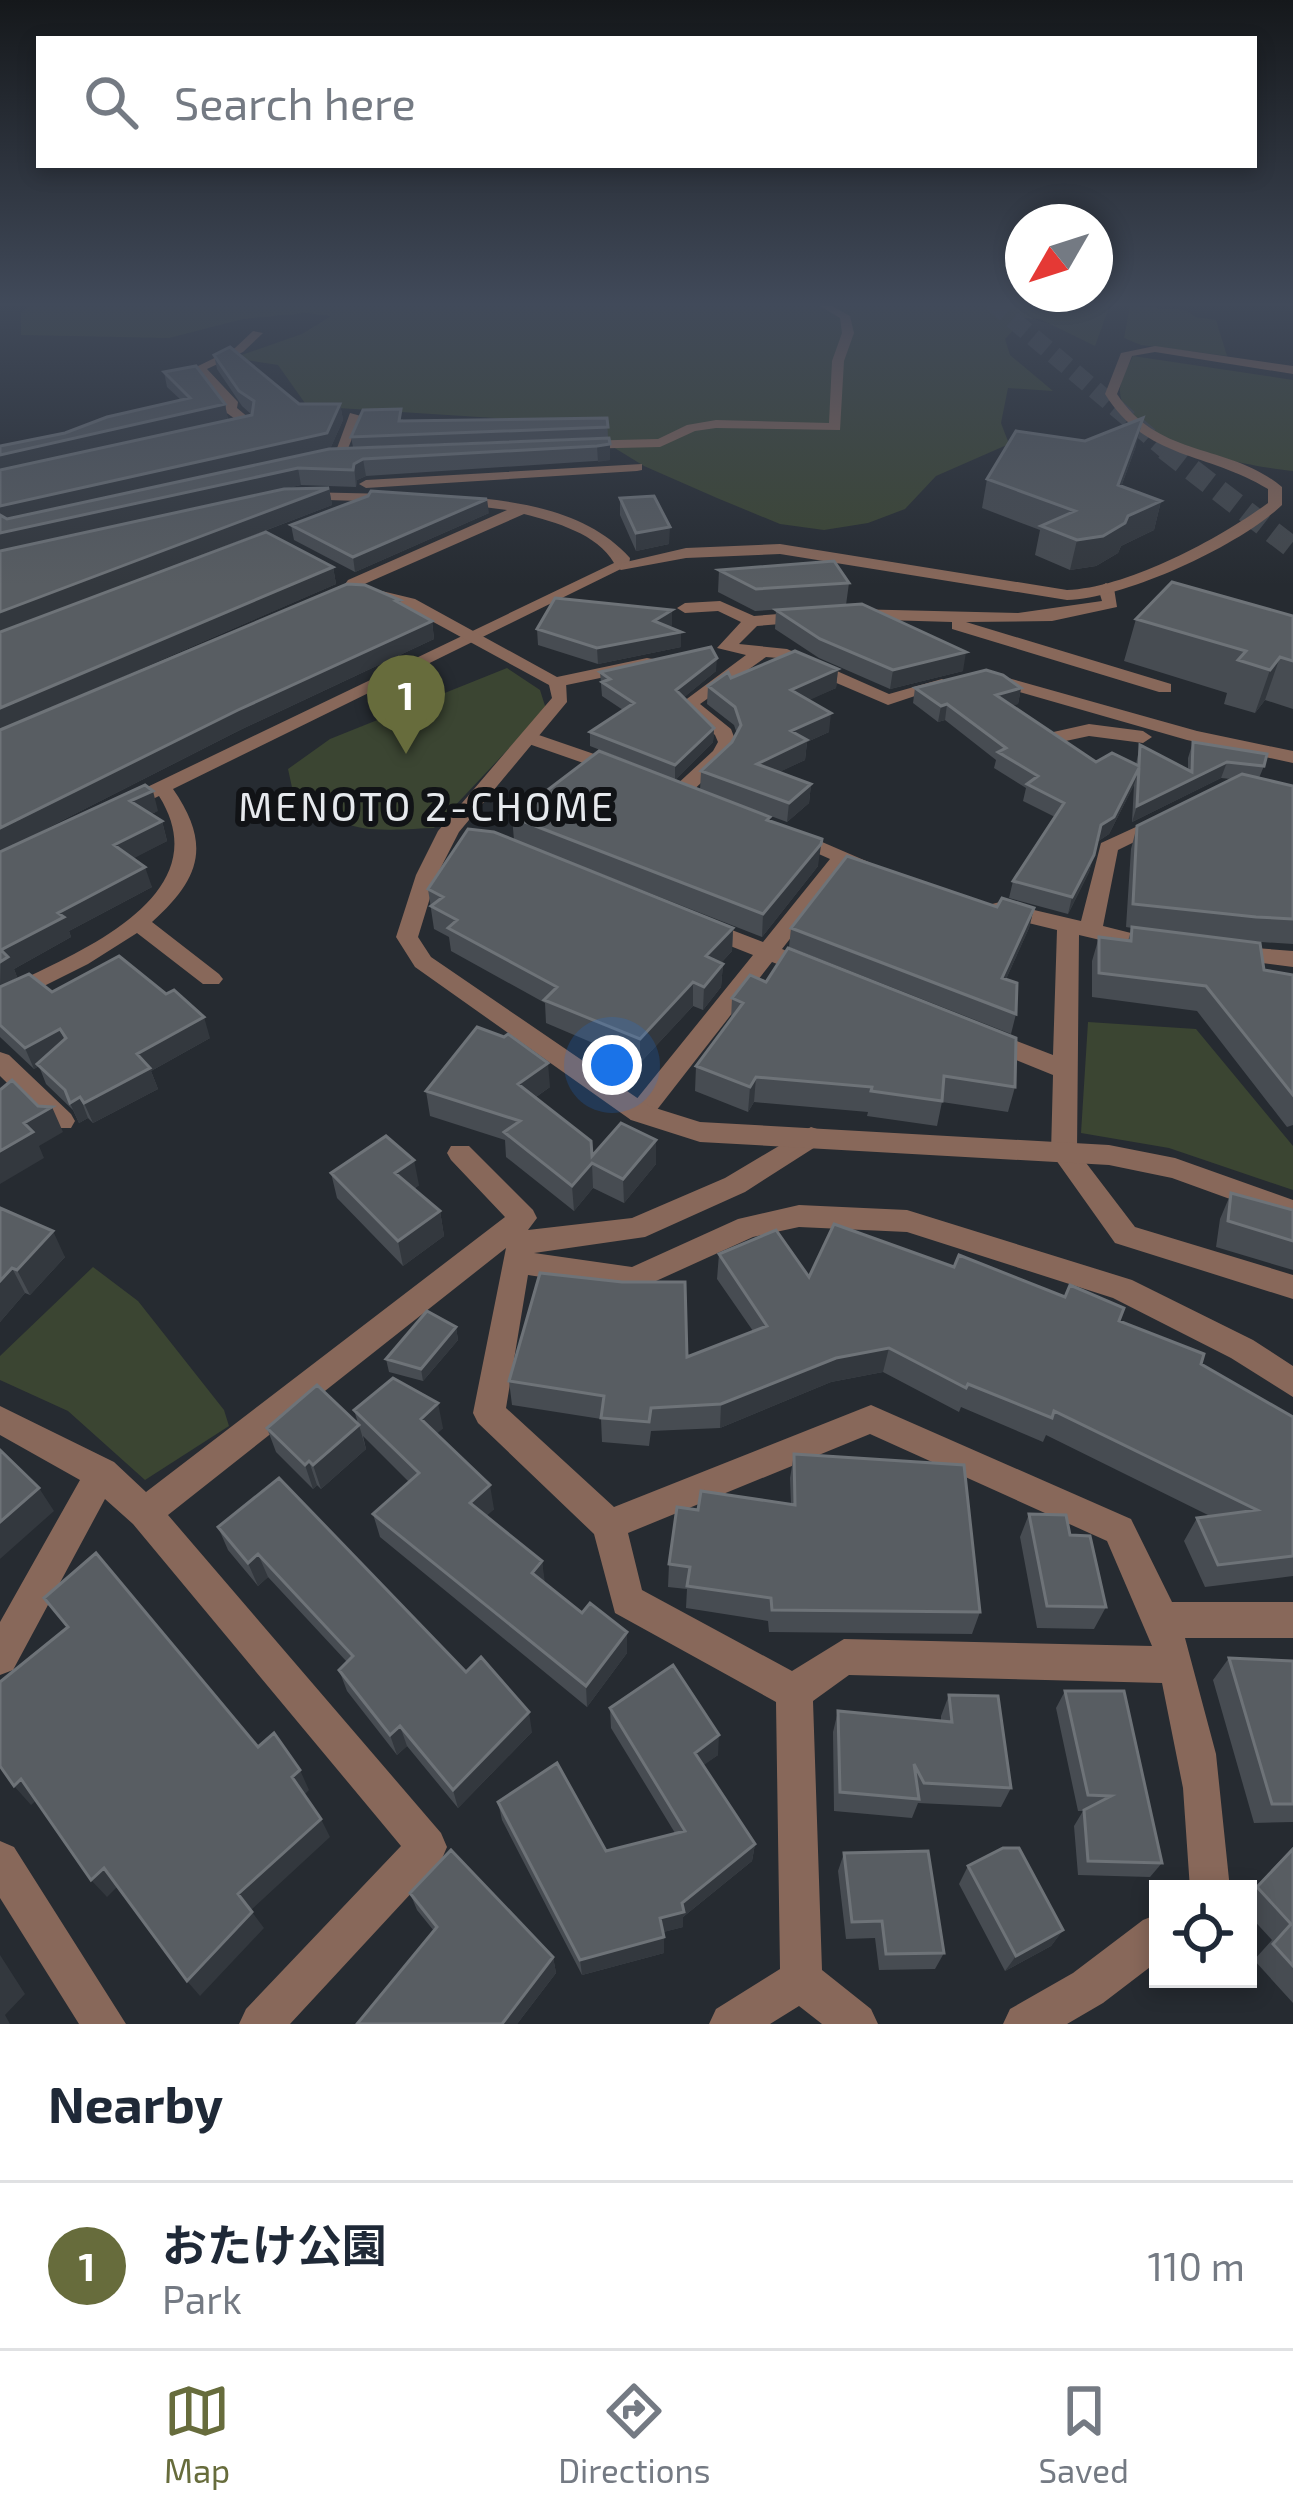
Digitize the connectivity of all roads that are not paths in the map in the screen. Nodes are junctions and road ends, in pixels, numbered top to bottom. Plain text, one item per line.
1 (226, 396) edge
2 (836, 396) edge
3 (1113, 396) edge
4 (355, 416) edge
5 (204, 434) edge
6 (556, 446) edge
7 (359, 454) edge
8 (637, 467) dead end
9 (377, 497) junction
10 (520, 510) junction
11 (335, 514) edge
12 (621, 566) junction
13 (1106, 588) junction
14 (685, 608) dead end
15 (841, 614) edge
16 (819, 616) edge
17 (933, 618) junction
18 (752, 621) junction
19 (474, 634) junction
20 (726, 648) junction
21 (764, 650) junction
22 (706, 652) edge
23 (665, 660) edge
24 (557, 682) junction
25 (1166, 688) dead end
26 (533, 739) junction
27 (1047, 739) edge
28 (1289, 756) edge
29 (659, 783) junction
30 (162, 787) junction
31 (702, 799) edge
32 (1189, 807) edge
33 (101, 816) edge
34 (766, 825) edge
35 (841, 859) junction
36 (905, 879) edge
37 (970, 900) edge
38 (685, 919) edge
39 (136, 921) junction
40 (1079, 931) junction
41 (769, 952) junction
42 (1293, 959) edge
43 (832, 978) edge
44 (211, 979) dead end
45 (0, 1000) edge
46 (958, 1028) edge
47 (0, 1061) edge
48 (1064, 1069) junction
49 (640, 1113) junction
50 (62, 1120) dead end
51 (811, 1137) junction
52 (460, 1153) dead end
53 (1064, 1153) junction
54 (1293, 1211) edge
55 (514, 1246) junction
56 (1293, 1287) edge
57 (1293, 1383) edge
58 (0, 1420) edge
59 (102, 1473) junction
60 (145, 1513) junction
61 (609, 1526) junction
62 (1162, 1620) junction
63 (1293, 1620) edge
64 (0, 1657) edge
65 (1175, 1665) junction
66 (794, 1692) junction
67 (0, 1861) edge
68 (1210, 1880) edge
69 (1149, 1942) edge
70 (802, 1981) junction
71 (104, 2024) edge
72 (261, 2024) edge
73 (731, 2024) edge
74 (856, 2024) edge
75 (1024, 2024) edge

1 - 5 street
2 - 6 street
3 - 13 street
4 - 7 street
8 - 9 street
9 - 10 street
9 - 11 street
10 - 12 street
10 - 19 street
12 - 13 street
12 - 19 street
13 - 17 street
14 - 18 street
15 - 17 street
16 - 18 street
17 - 25 street
18 - 20 street
19 - 24 street
19 - 30 street
20 - 21 street
20 - 22 street
21 - 28 street
21 - 29 street
23 - 24 street
24 - 26 street
26 - 29 street
26 - 49 street
27 - 28 street
29 - 31 street
30 - 33 street
30 - 39 street
32 - 40 street
34 - 35 street
35 - 36 street
35 - 41 street
37 - 40 street
38 - 41 street
39 - 44 street
39 - 45 street
40 - 42 street
40 - 48 street
41 - 43 street
41 - 49 street
46 - 48 street
47 - 50 street
48 - 53 street
49 - 51 street
51 - 53 street
51 - 55 street
52 - 55 street
53 - 54 street
53 - 56 street
55 - 57 street
55 - 60 street
55 - 61 street
58 - 59 street
59 - 60 street
59 - 64 street
60 - 72 street
61 - 62 street
61 - 66 street
62 - 63 street
62 - 65 street
65 - 66 street
65 - 68 street
66 - 70 street
67 - 71 street
69 - 75 street
70 - 73 street
70 - 74 street

